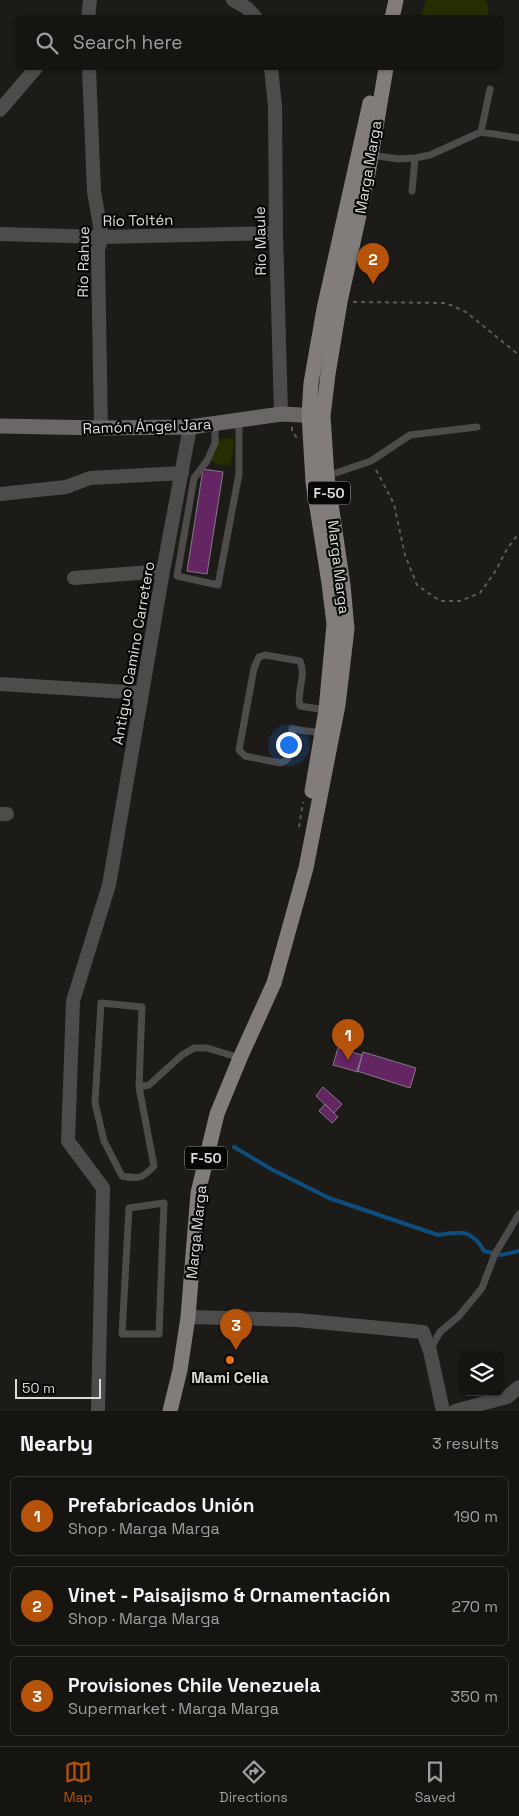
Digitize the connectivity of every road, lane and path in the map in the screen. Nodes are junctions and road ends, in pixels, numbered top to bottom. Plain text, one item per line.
1 (90, 0) edge
2 (233, 0) edge
3 (396, 0) edge
4 (88, 15) edge
5 (253, 15) edge
6 (393, 15) edge
7 (34, 70) edge
8 (89, 70) edge
9 (271, 70) edge
10 (378, 70) edge
11 (386, 70) edge
12 (490, 89) dead end
13 (0, 110) edge
14 (481, 132) junction
15 (519, 138) edge
16 (371, 155) junction
17 (415, 158) junction
18 (412, 191) dead end
19 (276, 233) junction
20 (0, 234) edge
21 (102, 237) junction
22 (340, 302) junction
23 (519, 355) edge
24 (287, 414) junction
25 (316, 416) junction
26 (239, 420) junction
27 (215, 424) junction
28 (0, 426) edge
29 (190, 427) junction
30 (477, 427) dead end
31 (101, 428) junction
32 (299, 442) dead end
33 (371, 461) junction
34 (182, 473) junction
35 (327, 476) junction
36 (0, 494) edge
37 (519, 533) edge
38 (163, 571) junction
39 (74, 578) dead end
40 (0, 684) edge
41 (142, 693) junction
42 (326, 710) junction
43 (322, 733) junction
44 (304, 799) dead end
45 (299, 828) dead end
46 (291, 917) junction
47 (240, 1058) junction
48 (139, 1087) junction
49 (164, 1203) joint
50 (519, 1214) edge
51 (188, 1317) junction
52 (430, 1351) junction
53 (519, 1388) edge
54 (98, 1411) edge
55 (170, 1411) edge
56 (443, 1411) edge
57 (455, 1411) edge

1 - 4 street
2 - 5 street
3 - 6 main road
7 - 13 street
8 - 21 street, Río Rahue
9 - 19 street, Río Maule
10 - 25 main road, Marga Marga / F-50
11 - 16 main road, Marga Marga / F-50
12 - 14 lane
14 - 15 lane
14 - 17 lane
16 - 17 lane
16 - 22 main road, Marga Marga / F-50
17 - 18 lane
19 - 21 street, Río Toltén
19 - 24 street, Río Maule
20 - 21 street, Río Toltén
21 - 31 street, Río Rahue
22 - 23 path
22 - 25 main road, Marga Marga / F-50
24 - 25 main road, Ramón Ángel Jara
24 - 26 main road, Ramón Ángel Jara
24 - 32 path
25 - 35 main road, Marga Marga / F-50
25 - 42 main road, Marga Marga / F-50
26 - 27 main road, Ramón Ángel Jara
26 - 27 lane
27 - 29 main road, Ramón Ángel Jara
28 - 31 main road, Ramón Ángel Jara
29 - 31 main road, Ramón Ángel Jara
29 - 34 street, Antiguo Camino Carretero
30 - 33 lane
33 - 35 lane
33 - 37 path
34 - 36 street
34 - 38 street, Antiguo Camino Carretero
35 - 46 main road, Marga Marga / F-50
38 - 39 street
38 - 41 street, Antiguo Camino Carretero
40 - 41 street
41 - 54 street, Antiguo Camino Carretero
42 - 43 main road, Marga Marga / F-50
42 - 43 lane
43 - 46 main road, Marga Marga / F-50
44 - 45 path
46 - 47 main road, Marga Marga / F-50
47 - 48 lane
47 - 51 main road, Marga Marga / F-50
48 - 48 lane
49 - 49 lane
50 - 52 lane
51 - 52 street
51 - 55 main road, Marga Marga / F-50
52 - 56 street
53 - 57 street

